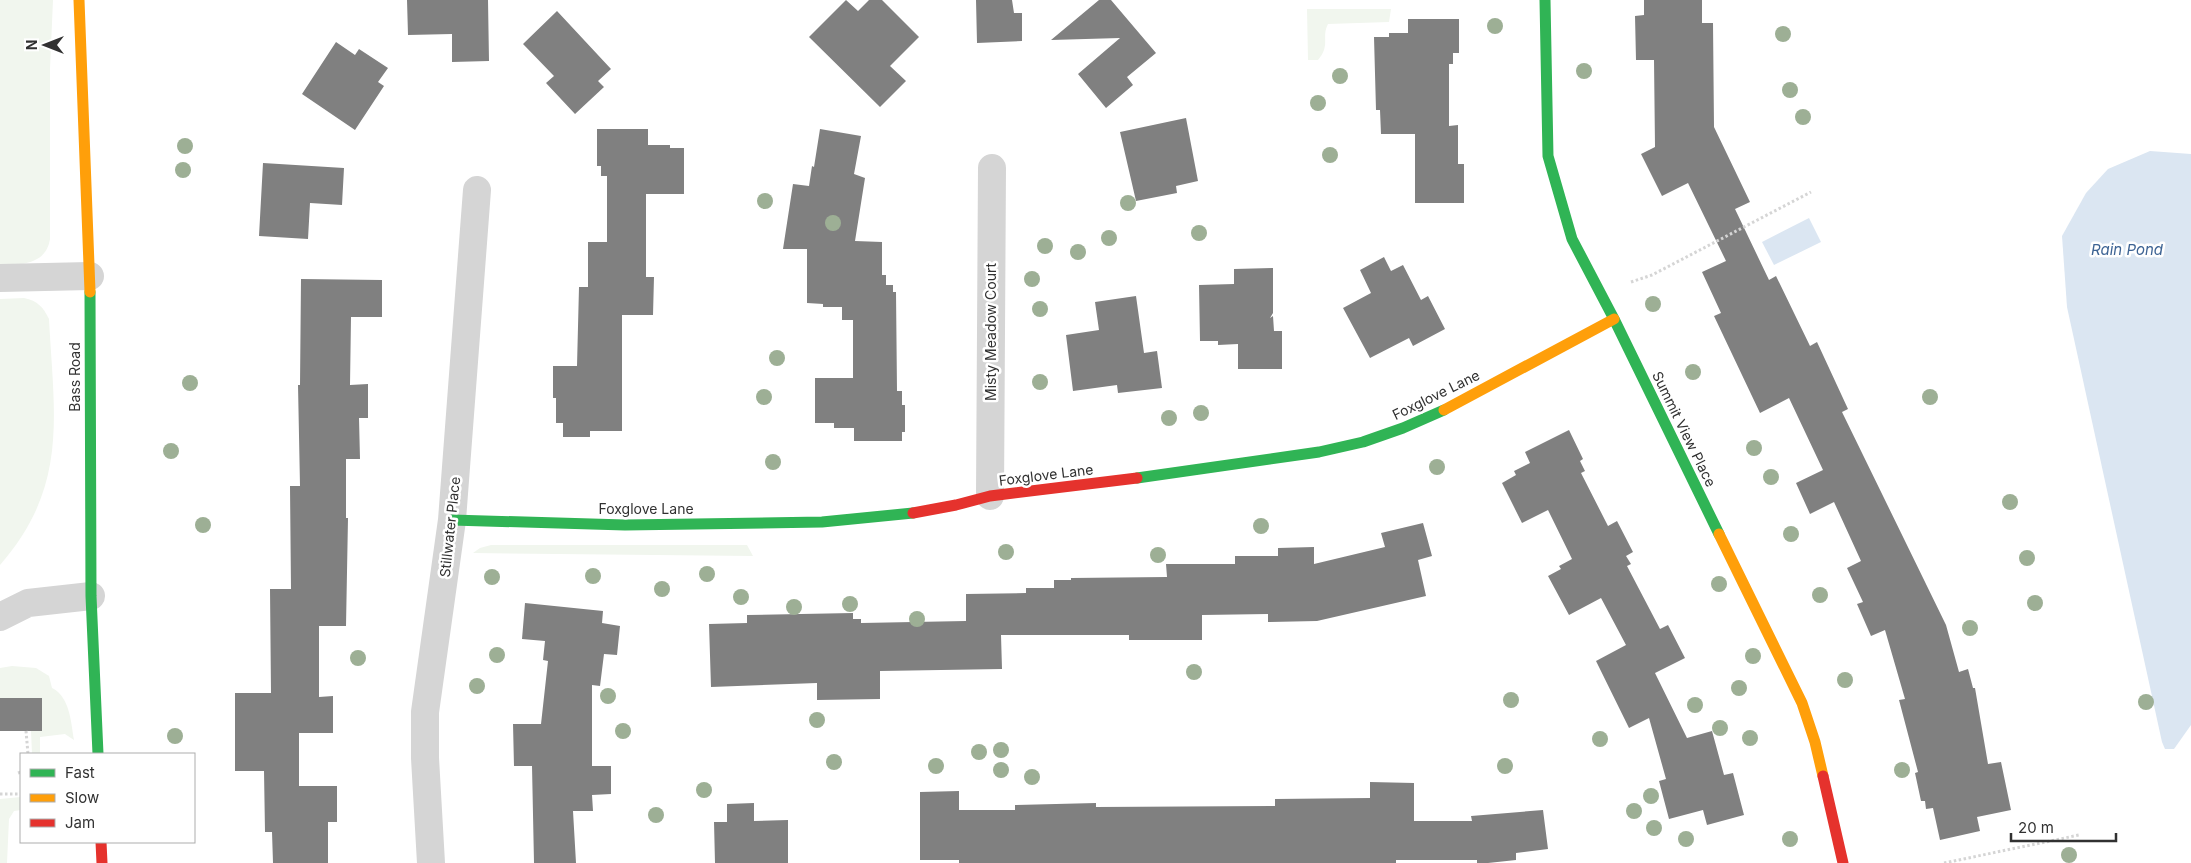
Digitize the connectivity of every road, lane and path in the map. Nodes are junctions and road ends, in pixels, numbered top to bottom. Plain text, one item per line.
1 (79, 0) edge
2 (1545, 0) edge
3 (992, 168) dead end
4 (477, 190) dead end
5 (1811, 192) dead end
6 (90, 276) junction
7 (0, 278) edge
8 (1629, 283) dead end
9 (1614, 320) junction
10 (990, 496) junction
11 (452, 520) junction
12 (91, 596) junction
13 (0, 617) edge
14 (26, 731) dead end
15 (28, 753) edge
16 (98, 753) edge
17 (0, 794) edge
18 (20, 794) edge
19 (2079, 835) dead end
20 (101, 843) edge
21 (102, 863) edge
22 (432, 863) edge
23 (1842, 863) edge
24 (1944, 863) edge

1 - 6 street, Bass Road
2 - 9 street, Summit View Place
3 - 10 street, Misty Meadow Court
4 - 11 street, Stillwater Place
5 - 8 path
6 - 7 street
6 - 12 street, Bass Road
9 - 10 street, Foxglove Lane
9 - 23 street, Summit View Place
10 - 11 street, Foxglove Lane
11 - 22 street, Stillwater Place
12 - 13 street
12 - 16 street, Bass Road
14 - 15 path
17 - 18 path
19 - 24 path
20 - 21 street

